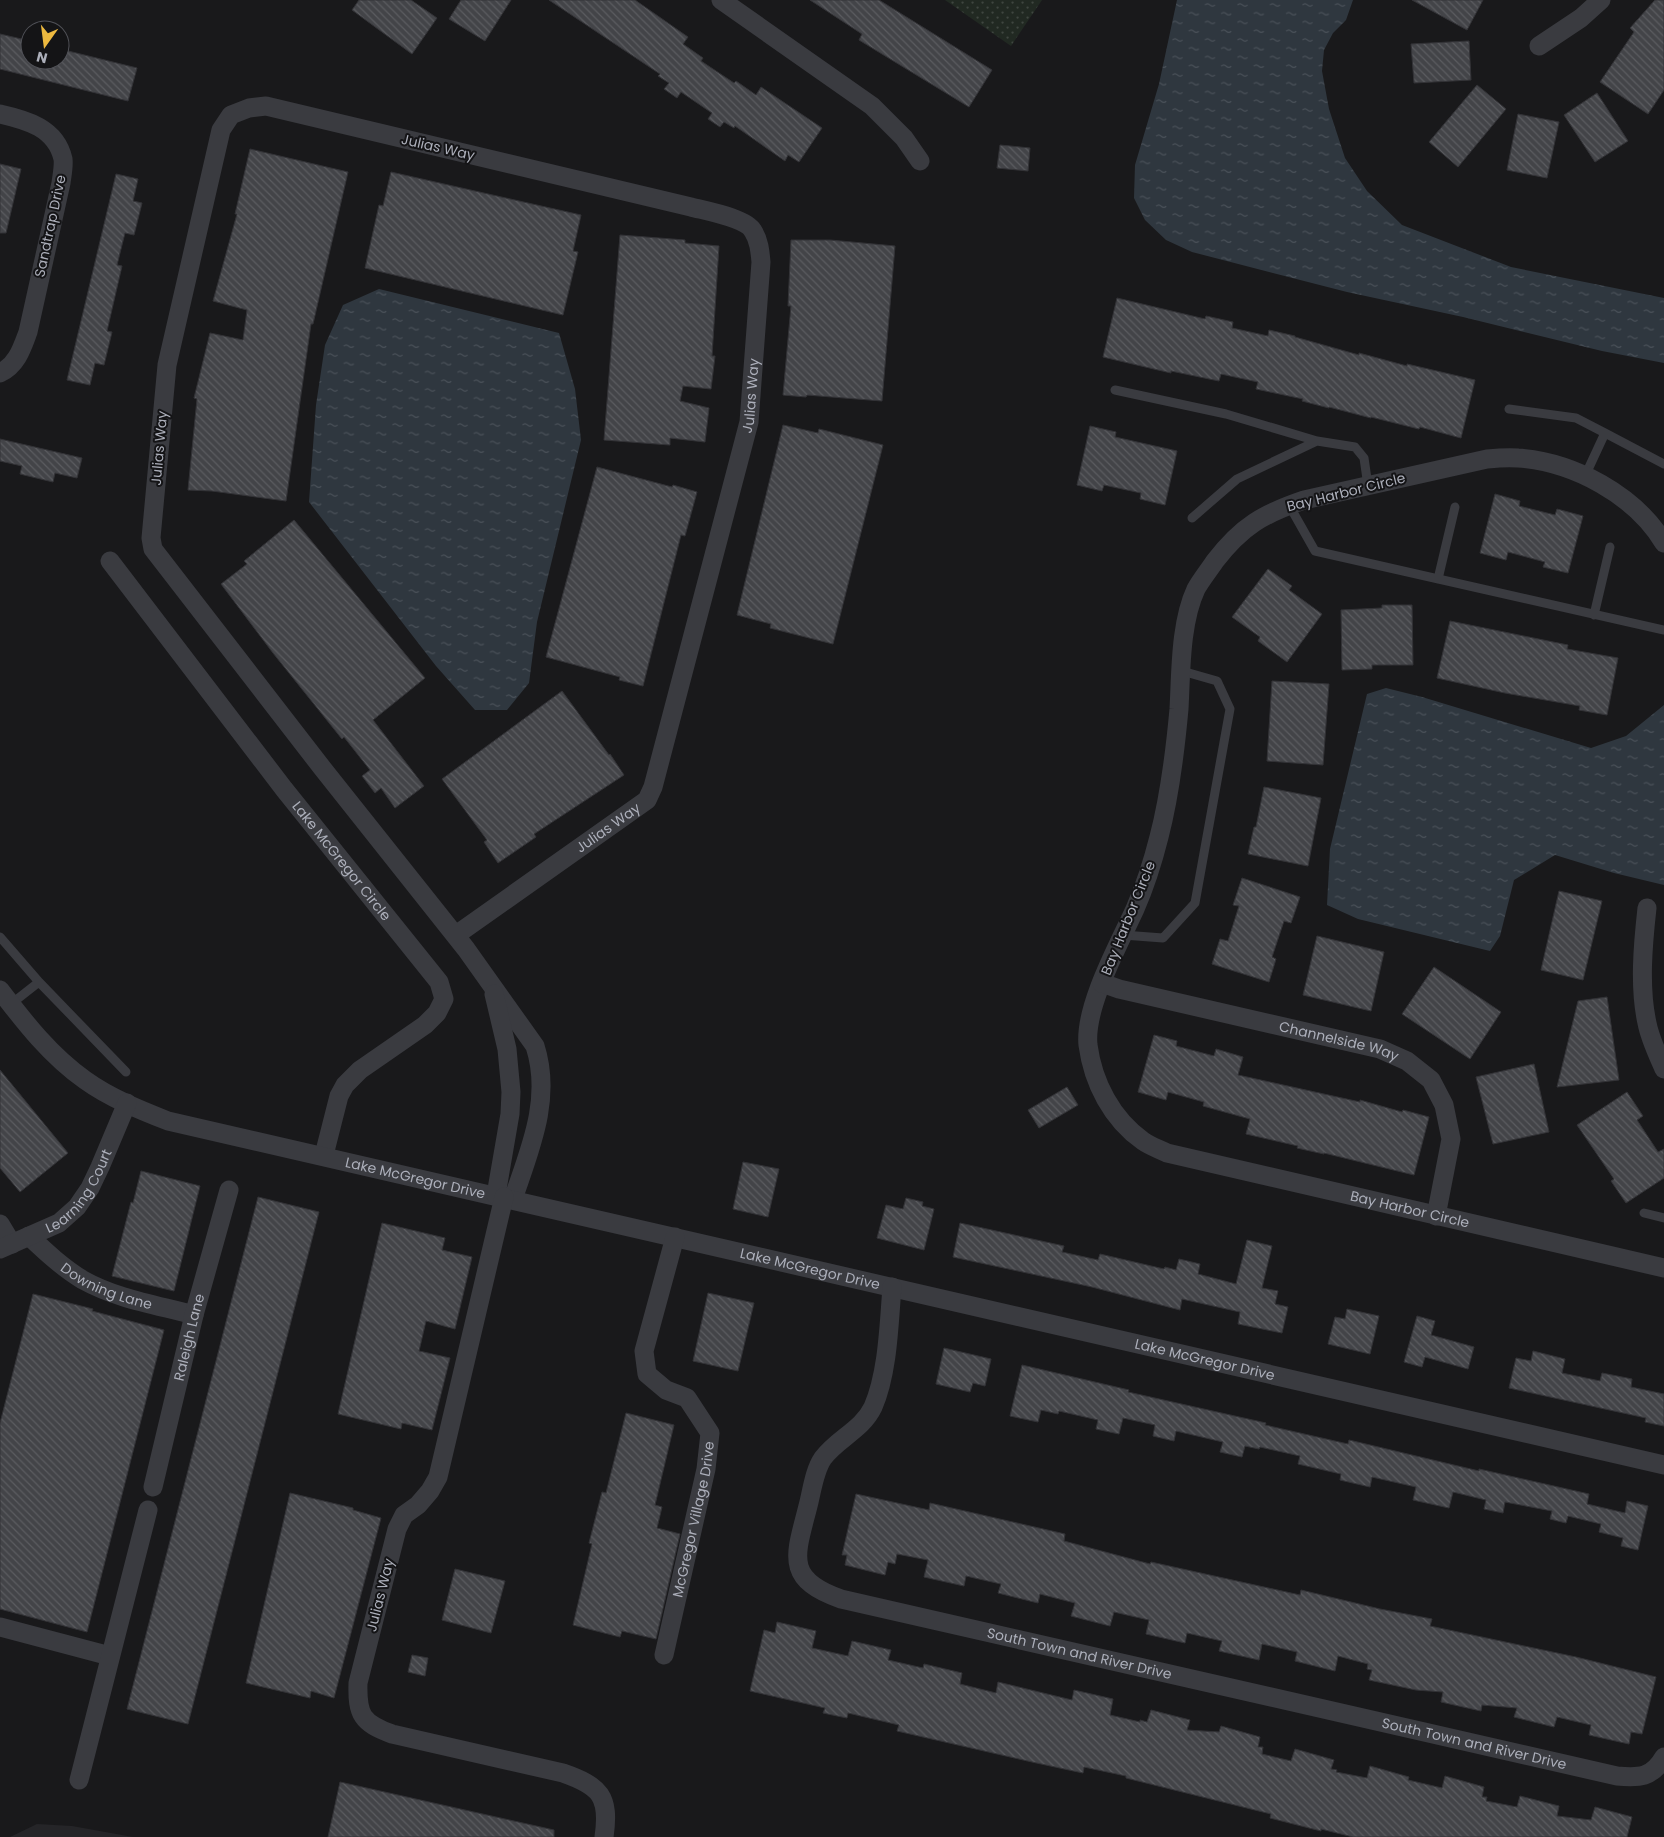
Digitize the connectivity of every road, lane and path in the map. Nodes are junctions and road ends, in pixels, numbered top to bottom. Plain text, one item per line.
1 (721, 0) edge
2 (1601, 0) edge
3 (1540, 46) dead end
4 (0, 114) edge
5 (920, 161) dead end
6 (0, 373) edge
7 (1115, 390) dead end
8 (1510, 409) dead end
9 (1605, 432) junction
10 (1318, 440) junction
11 (1664, 464) edge
12 (1585, 476) junction
13 (1368, 486) junction
14 (1289, 505) junction
15 (1455, 507) dead end
16 (1192, 518) dead end
17 (1664, 543) edge
18 (1610, 547) dead end
19 (110, 561) dead end
20 (1438, 579) junction
21 (1594, 615) junction
22 (1664, 630) edge
23 (1182, 671) junction
24 (1647, 908) dead end
25 (456, 935) junction
26 (1123, 935) junction
27 (0, 937) edge
28 (39, 982) junction
29 (490, 983) junction
30 (1102, 984) junction
31 (6, 997) edge
32 (1664, 1069) edge
33 (126, 1072) dead end
34 (127, 1103) junction
35 (324, 1156) junction
36 (229, 1190) dead end
37 (504, 1197) junction
38 (1644, 1213) dead end
39 (1436, 1216) junction
40 (1664, 1218) edge
41 (0, 1224) edge
42 (29, 1236) junction
43 (675, 1237) junction
44 (6, 1247) edge
45 (1664, 1268) edge
46 (892, 1287) junction
47 (194, 1315) junction
48 (1664, 1465) edge
49 (153, 1487) dead end
50 (148, 1510) dead end
51 (0, 1627) edge
52 (664, 1655) dead end
53 (110, 1656) junction
54 (1664, 1757) edge
55 (79, 1780) dead end
56 (604, 1837) edge

1 - 5 street
2 - 3 street
4 - 6 street, Sandtrap Drive
7 - 10 lane
8 - 9 lane
9 - 11 lane
9 - 12 lane
10 - 13 lane
10 - 16 lane
12 - 13 street, Bay Harbor Circle
12 - 17 street, Bay Harbor Circle
13 - 14 street, Bay Harbor Circle
14 - 20 lane
14 - 23 street, Bay Harbor Circle
15 - 20 lane
18 - 21 lane
19 - 35 street, Lake McGregor Circle
20 - 21 lane
21 - 22 lane
23 - 26 street, Bay Harbor Circle
23 - 26 lane
24 - 32 street
25 - 25 street, Julias Way
25 - 29 street, Julias Way
26 - 30 street, Bay Harbor Circle
27 - 28 lane
28 - 31 lane
28 - 33 lane
29 - 37 street, Julias Way
29 - 37 street, Julias Way
30 - 39 street, Bay Harbor Circle
30 - 39 street, Channelside Way
31 - 34 street, Lake McGregor Drive
34 - 35 street, Lake McGregor Drive
34 - 42 street, Learning Court
35 - 37 street, Lake McGregor Drive
36 - 47 street, Raleigh Lane
37 - 43 street, Lake McGregor Drive
37 - 56 street, Julias Way
38 - 40 lane
39 - 45 street, Bay Harbor Circle
41 - 44 street
42 - 44 street, Learning Court
42 - 47 street, Downing Lane
43 - 46 street, Lake McGregor Drive
43 - 52 street, McGregor Village Drive
46 - 48 street, Lake McGregor Drive
46 - 54 street, South Town and River Drive
47 - 49 street, Raleigh Lane
50 - 53 street
51 - 53 street
53 - 55 street

